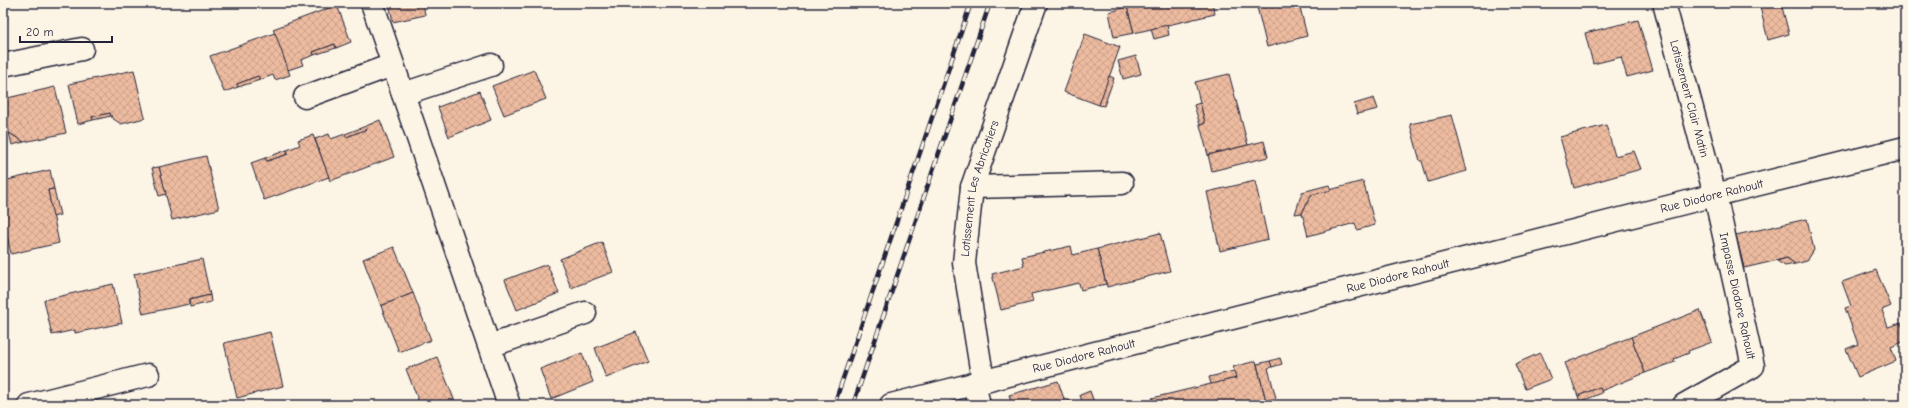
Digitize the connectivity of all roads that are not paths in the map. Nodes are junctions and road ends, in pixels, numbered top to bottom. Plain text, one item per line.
1 (372, 3) edge
2 (1036, 3) edge
3 (1664, 3) edge
4 (82, 49) dead end
5 (3, 65) edge
6 (392, 65) junction
7 (491, 65) dead end
8 (403, 94) junction
9 (305, 97) dead end
10 (1905, 148) edge
11 (1122, 183) dead end
12 (972, 187) junction
13 (1715, 195) junction
14 (585, 313) dead end
15 (490, 346) junction
16 (148, 375) dead end
17 (978, 382) junction
18 (29, 405) edge
19 (509, 405) edge
20 (891, 405) edge
21 (979, 405) edge
22 (1684, 405) edge

1 - 6 street
2 - 12 street, Lotissement Les Abricotiers
3 - 13 street, Lotissement Clair Matin
4 - 5 street
6 - 8 street
6 - 9 street
7 - 8 street
8 - 15 street
10 - 13 street, Rue Diodore Rahoult
11 - 12 street
12 - 17 street, Lotissement Les Abricotiers
13 - 17 street, Rue Diodore Rahoult
13 - 22 street, Impasse Diodore Rahoult
14 - 15 street
15 - 19 street
16 - 18 street
17 - 20 street, Rue Diodore Rahoult
17 - 21 street, Lotissement Les Abricotiers

